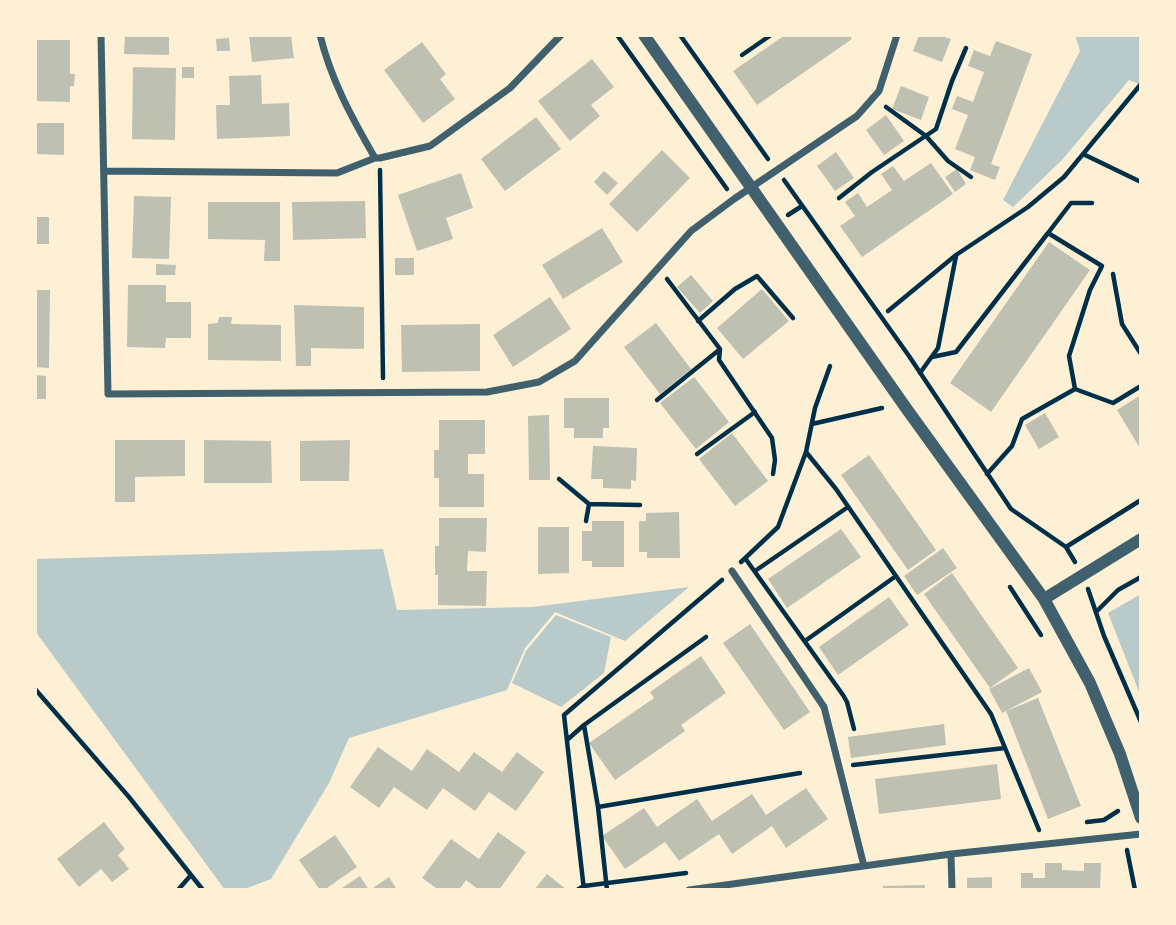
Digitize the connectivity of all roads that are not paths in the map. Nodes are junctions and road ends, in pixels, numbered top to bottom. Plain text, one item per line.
1 (101, 35) edge
2 (320, 35) edge
3 (561, 35) edge
4 (644, 35) edge
5 (897, 35) edge
6 (378, 158) junction
7 (104, 171) junction
8 (750, 188) junction
9 (1141, 539) edge
10 (732, 571) road end
11 (1044, 599) junction
12 (1141, 818) edge
13 (1141, 834) edge
14 (951, 854) junction
15 (864, 866) junction
16 (757, 886) edge
17 (689, 890) edge
18 (952, 890) edge

1 - 7 street
2 - 6 street
3 - 6 street
4 - 8 street
5 - 8 street
6 - 7 street
7 - 8 street
8 - 11 street
9 - 11 street
10 - 15 street
11 - 12 street
13 - 14 street
14 - 15 street
14 - 18 street
15 - 16 street
16 - 17 street

